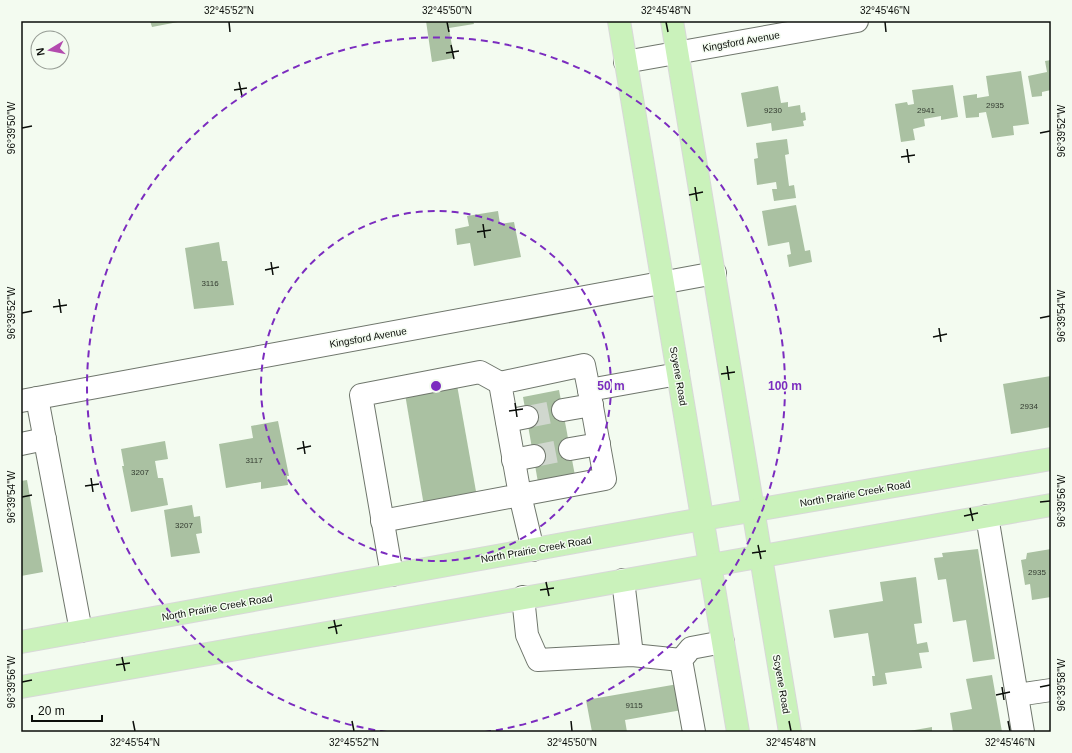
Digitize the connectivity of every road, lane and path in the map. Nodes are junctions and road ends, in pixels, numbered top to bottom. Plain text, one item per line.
1 (619, 21) edge
2 (672, 21) edge
3 (857, 21) edge
4 (677, 52) junction
5 (626, 62) junction
6 (715, 273) junction
7 (663, 283) junction
8 (678, 374) junction
9 (500, 383) junction
10 (590, 398) junction
11 (29, 399) edge
12 (563, 410) tunnel mouth
13 (45, 439) junction
14 (21, 444) edge
15 (599, 444) junction
16 (570, 450) tunnel mouth
17 (1051, 459) edge
18 (520, 495) junction
19 (1051, 505) edge
20 (753, 511) junction
21 (987, 516) junction
22 (702, 519) junction
23 (382, 521) junction
24 (533, 550) junction
25 (760, 556) junction
26 (709, 565) junction
27 (392, 575) junction
28 (623, 580) junction
29 (524, 597) junction
30 (81, 631) junction
31 (21, 642) edge
32 (723, 642) junction
33 (632, 655) junction
34 (681, 660) junction
35 (21, 687) edge
36 (1051, 690) edge
37 (1017, 695) junction
38 (694, 732) edge
39 (738, 732) edge
40 (790, 732) edge
41 (1023, 732) edge

1 - 5 main road, Scyene Road
2 - 4 main road, Scyene Road
3 - 4 street, Kingsford Avenue
4 - 5 street, Kingsford Avenue
4 - 6 main road, Scyene Road
5 - 7 main road, Scyene Road
6 - 7 street, Kingsford Avenue
6 - 20 main road, Scyene Road
7 - 8 main road, Scyene Road
7 - 11 street, Kingsford Avenue
8 - 10 street
8 - 22 main road, Scyene Road
9 - 10 street
9 - 18 street
9 - 23 street
10 - 12 street
10 - 15 street
11 - 13 street
13 - 14 street
13 - 30 street
15 - 16 street
15 - 18 street
17 - 20 main road, North Prairie Creek Road
18 - 23 street
18 - 24 street
19 - 21 main road
20 - 22 main road, North Prairie Creek Road
20 - 25 main road, Scyene Road
21 - 25 main road
21 - 37 street
22 - 24 main road, North Prairie Creek Road
22 - 26 main road, Scyene Road
23 - 27 street
24 - 27 main road, North Prairie Creek Road
25 - 26 main road
25 - 40 main road, Scyene Road
26 - 28 main road
26 - 32 main road, Scyene Road
27 - 30 main road, North Prairie Creek Road
28 - 29 main road
28 - 33 street
29 - 33 street
29 - 35 main road
30 - 31 main road, North Prairie Creek Road
32 - 34 street
32 - 39 main road, Scyene Road
33 - 34 street
34 - 38 street
36 - 37 street
37 - 41 street

